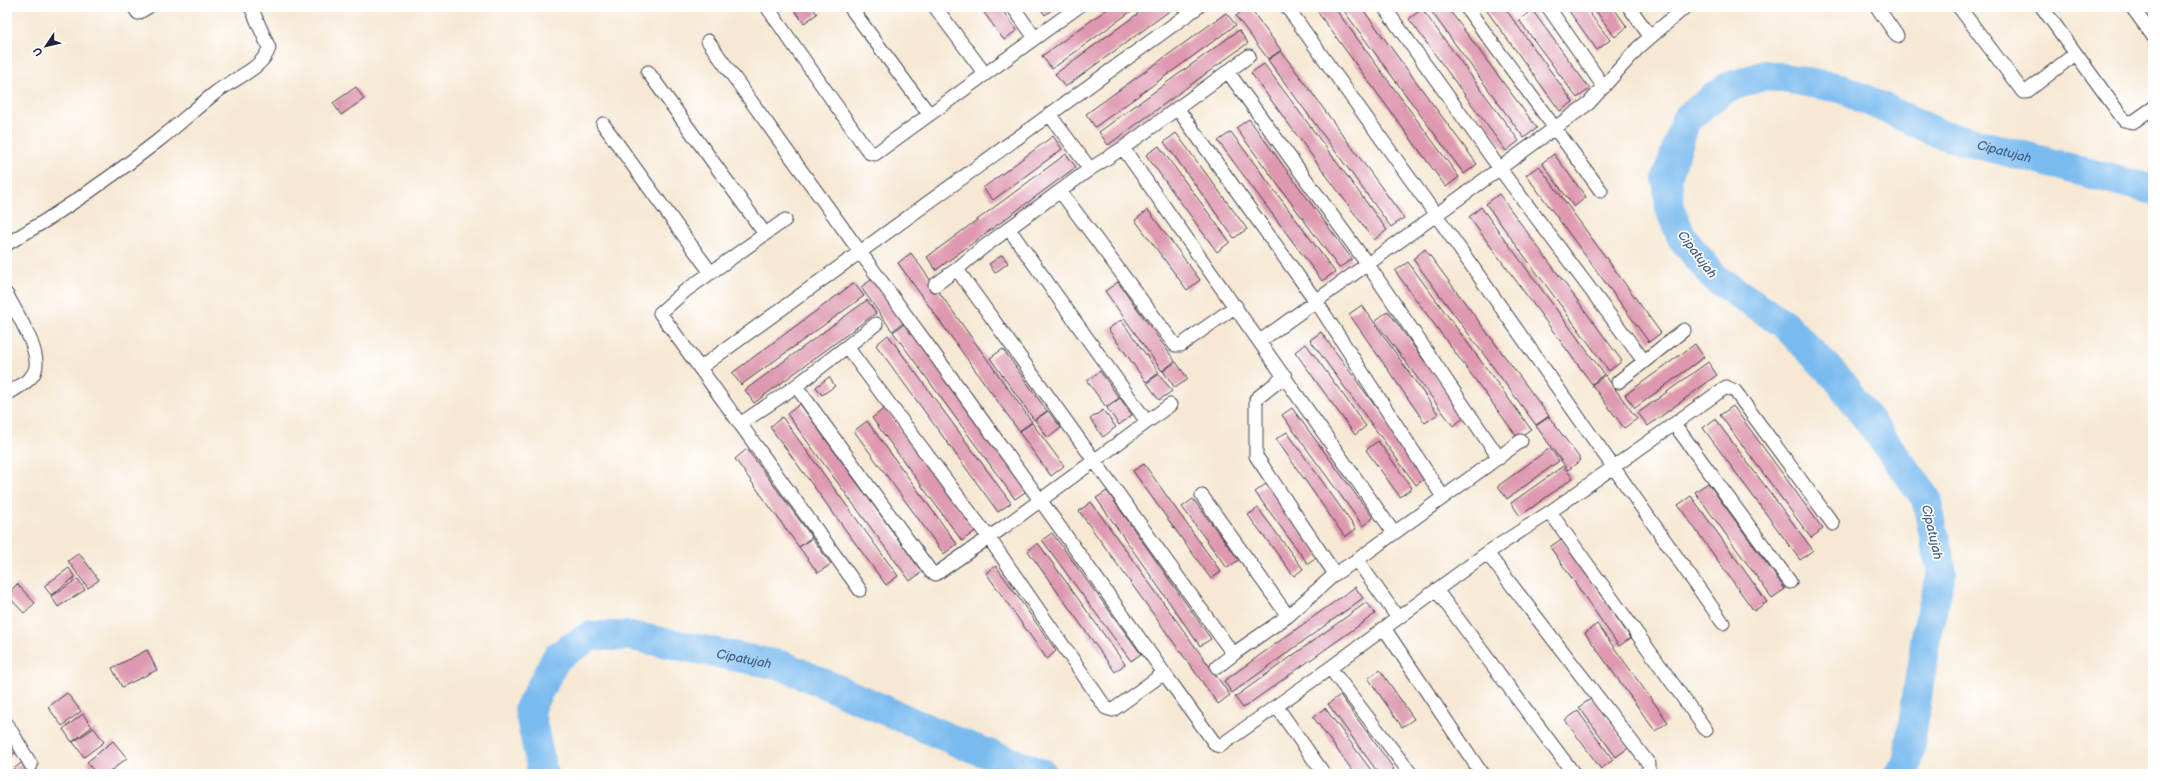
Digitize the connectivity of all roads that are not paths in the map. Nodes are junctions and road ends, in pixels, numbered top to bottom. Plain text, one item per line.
1 (134, 7) edge
2 (148, 7) edge
3 (251, 7) edge
4 (766, 7) edge
5 (850, 7) edge
6 (935, 7) edge
7 (1013, 7) edge
8 (1078, 7) edge
9 (1198, 7) edge
10 (1286, 7) edge
11 (1384, 7) edge
12 (1466, 7) edge
13 (1548, 7) edge
14 (1629, 7) edge
15 (1685, 7) edge
16 (1877, 7) edge
17 (1959, 7) edge
18 (2042, 7) edge
19 (2132, 7) edge
20 (1650, 36) junction
21 (1897, 36) dead end
22 (2153, 36) edge
23 (1034, 38) junction
24 (708, 42) dead end
25 (2075, 54) junction
26 (1249, 56) dead end
27 (648, 72) dead end
28 (1228, 72) junction
29 (985, 74) junction
30 (1604, 87) junction
31 (1177, 108) junction
32 (2153, 108) edge
33 (929, 114) junction
34 (1049, 114) junction
35 (603, 124) dead end
36 (1556, 129) junction
37 (1123, 148) junction
38 (1090, 169) junction
39 (1500, 169) junction
40 (1060, 191) junction
41 (1601, 192) dead end
42 (1436, 215) junction
43 (785, 220) dead end
44 (1009, 229) junction
45 (765, 234) junction
46 (7, 244) edge
47 (859, 252) junction
48 (1368, 265) junction
49 (957, 269) junction
50 (710, 273) junction
51 (935, 285) dead end
52 (7, 295) edge
53 (1316, 302) junction
54 (1236, 306) junction
55 (876, 324) dead end
56 (1684, 330) dead end
57 (1260, 341) junction
58 (847, 347) junction
59 (1644, 361) junction
60 (700, 368) junction
61 (1285, 376) junction
62 (1618, 382) dead end
63 (796, 386) junction
64 (7, 394) edge
65 (1170, 405) dead end
66 (1147, 422) junction
67 (740, 424) junction
68 (1675, 425) junction
69 (1521, 441) dead end
70 (1499, 458) junction
71 (1094, 461) junction
72 (1614, 467) junction
73 (1202, 496) dead end
74 (1443, 497) junction
75 (1041, 500) junction
76 (1550, 512) junction
77 (1833, 524) dead end
78 (1394, 533) junction
79 (989, 538) junction
80 (1487, 553) junction
81 (1357, 560) junction
82 (1336, 574) junction
83 (1790, 582) dead end
84 (860, 590) dead end
85 (1437, 591) junction
86 (1288, 616) junction
87 (1398, 618) junction
88 (1723, 623) dead end
89 (1384, 628) junction
90 (1235, 653) junction
91 (1217, 667) dead end
92 (1330, 668) junction
93 (1164, 673) junction
94 (1276, 707) junction
95 (7, 724) edge
96 (1706, 730) dead end
97 (31, 765) dead end
98 (1324, 774) edge
99 (1411, 774) edge
100 (1482, 774) edge
101 (1574, 774) edge
102 (1646, 774) edge

1 - 2 street
3 - 46 street
4 - 33 street
5 - 33 street
6 - 29 street
7 - 23 street
8 - 23 street
9 - 34 street
10 - 42 street
11 - 39 street
12 - 36 street
13 - 30 street
14 - 20 street
15 - 20 street
16 - 21 street
17 - 25 street
18 - 25 street
19 - 22 street
20 - 30 street
23 - 29 street
24 - 47 street
25 - 32 street
26 - 28 street
27 - 45 street
28 - 31 street
28 - 48 street
29 - 33 street
30 - 36 street
31 - 37 street
31 - 53 street
34 - 38 street
34 - 47 street
35 - 50 street
36 - 39 street
36 - 41 street
37 - 38 street
37 - 54 street
38 - 40 street
39 - 42 street
39 - 59 street
40 - 44 street
40 - 54 street
42 - 48 street
42 - 72 street
43 - 45 street
44 - 49 street
44 - 66 street
45 - 50 street
47 - 60 street
47 - 75 street
48 - 53 street
48 - 70 street
49 - 51 street
49 - 71 street
50 - 60 street
52 - 64 street
53 - 57 street
53 - 74 street
54 - 57 street
55 - 58 street
56 - 59 street
57 - 61 street
58 - 63 street
58 - 79 street
59 - 62 street
60 - 67 street
61 - 78 street
61 - 82 street
63 - 67 street
63 - 79 street
65 - 66 street
66 - 71 street
67 - 84 street
68 - 72 street
68 - 77 street
68 - 83 street
69 - 70 street
70 - 74 street
71 - 75 street
71 - 90 street
72 - 76 street
72 - 88 street
73 - 86 street
74 - 78 street
75 - 79 street
75 - 93 street
76 - 80 street
76 - 96 street
78 - 81 street
79 - 93 street
80 - 85 street
80 - 102 street
81 - 82 street
81 - 87 street
82 - 86 street
85 - 87 street
85 - 101 street
86 - 90 street
87 - 89 street
89 - 92 street
89 - 100 street
90 - 91 street
92 - 94 street
92 - 99 street
93 - 94 street
94 - 98 street
95 - 97 street

